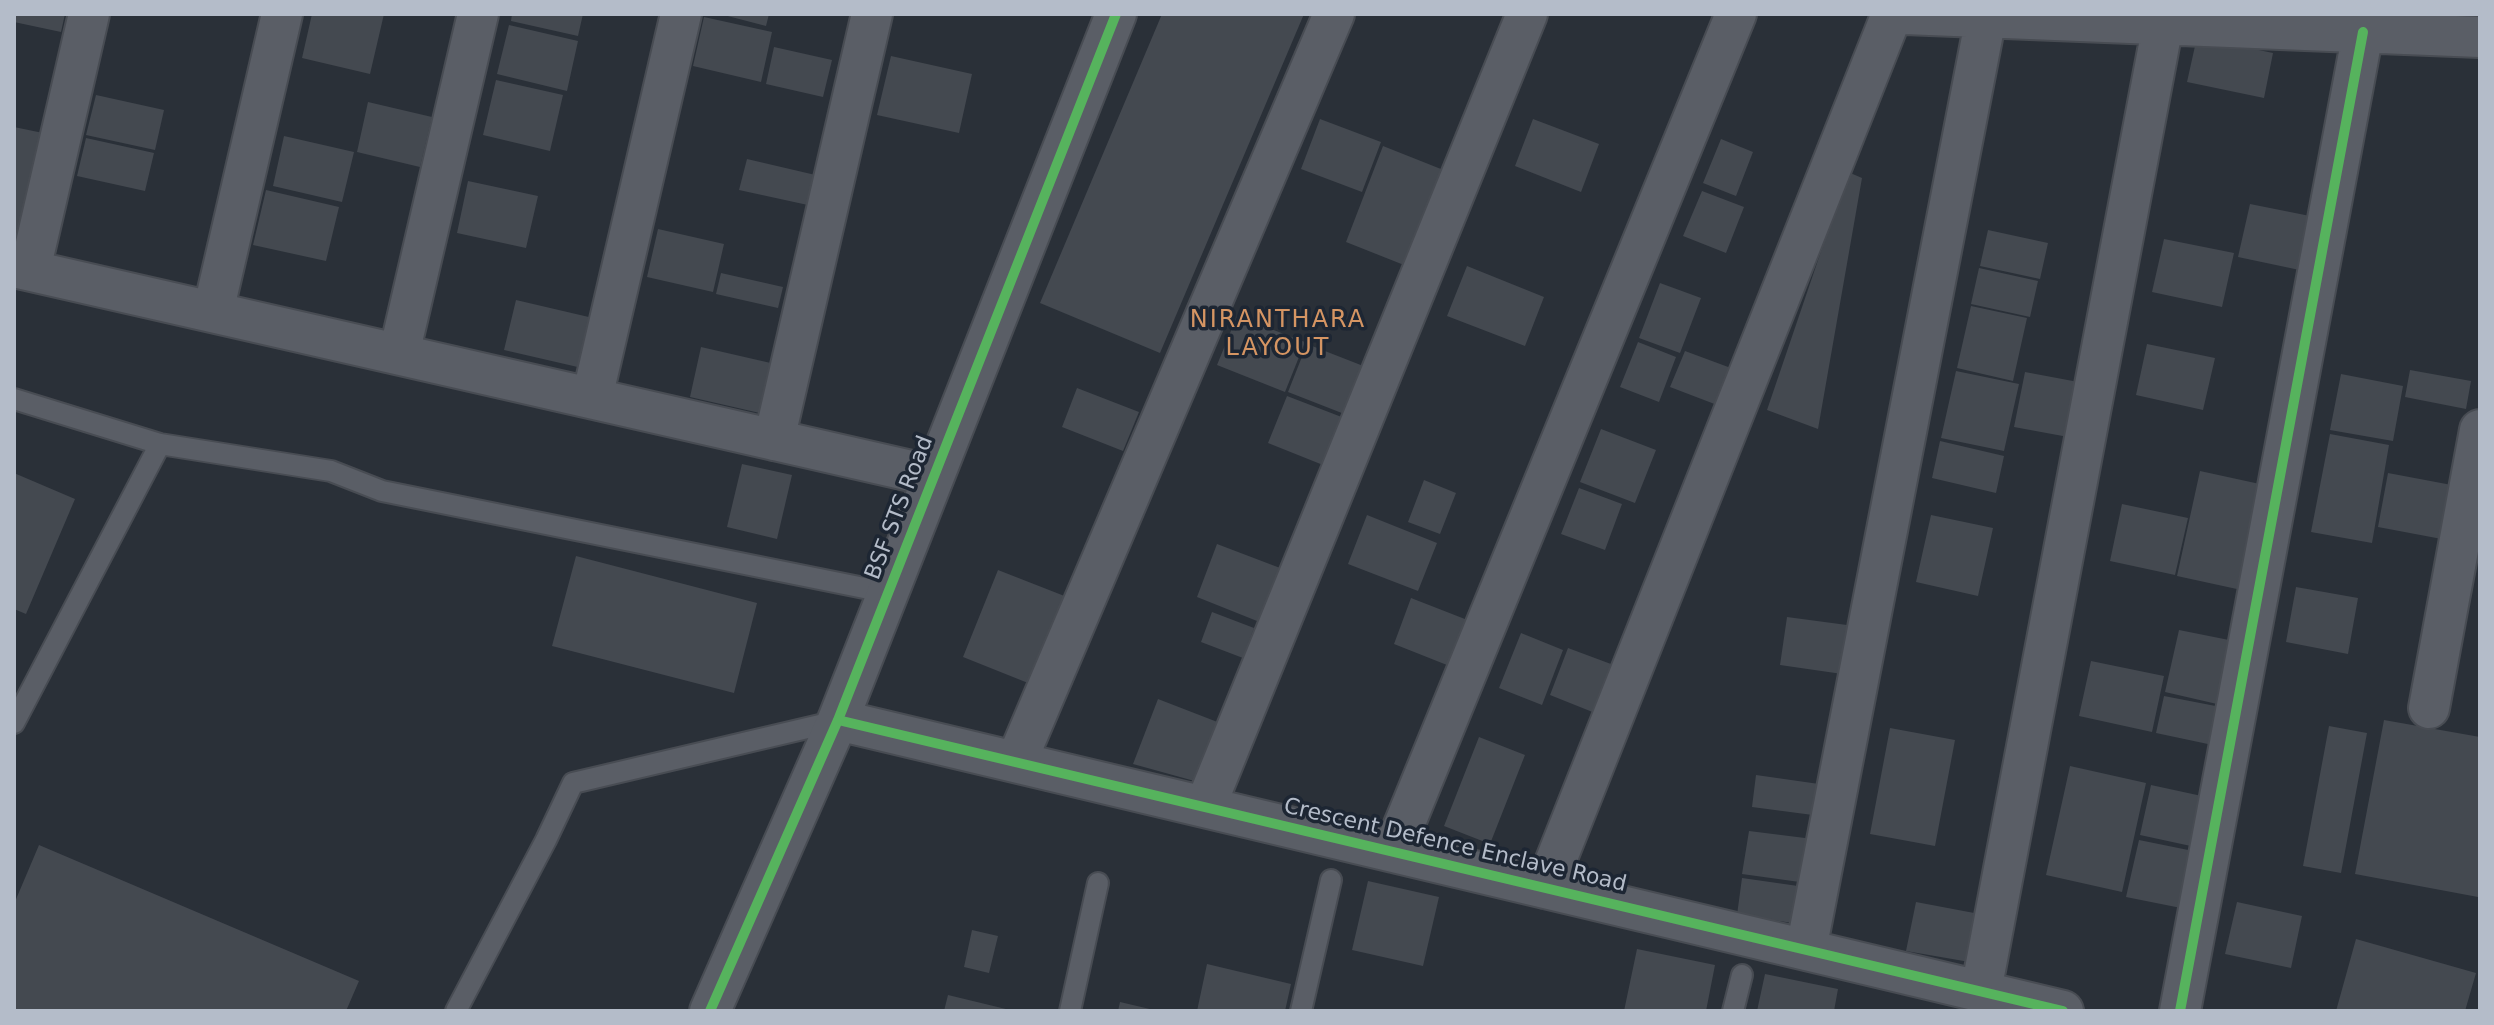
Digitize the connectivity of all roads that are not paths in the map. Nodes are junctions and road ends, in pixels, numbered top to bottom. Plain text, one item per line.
1 (89, 14) edge
2 (282, 14) edge
3 (478, 14) edge
4 (681, 14) edge
5 (872, 14) edge
6 (1116, 14) edge
7 (1334, 14) edge
8 (1527, 14) edge
9 (1736, 14) edge
10 (1892, 14) edge
11 (1908, 14) edge
12 (1986, 17) junction
13 (2096, 18) edge
14 (2163, 24) junction
15 (2363, 32) junction
16 (2480, 37) edge
17 (22, 268) edge
18 (213, 312) junction
19 (399, 354) junction
20 (592, 398) junction
21 (14, 399) edge
22 (2480, 430) edge
23 (774, 440) junction
24 (160, 444) junction
25 (933, 476) junction
26 (889, 593) junction
27 (2429, 708) dead end
28 (838, 720) junction
29 (14, 723) edge
30 (1016, 762) junction
31 (1205, 807) junction
32 (1393, 852) junction
33 (1331, 880) dead end
34 (1098, 883) dead end
35 (1545, 888) junction
36 (1806, 950) junction
37 (1742, 975) dead end
38 (1981, 991) junction
39 (456, 1011) edge
40 (710, 1011) edge
41 (1070, 1011) edge
42 (1301, 1011) edge
43 (1733, 1011) edge
44 (2063, 1011) edge
45 (2180, 1011) edge

1 - 17 street
2 - 18 street
3 - 19 street
4 - 20 street
5 - 23 street
6 - 25 street, BSF STS Road
7 - 30 street
8 - 31 street
9 - 32 street
10 - 35 street
11 - 12 street
12 - 13 street
12 - 36 street
13 - 14 street
14 - 15 street
14 - 38 street
15 - 16 street
15 - 45 street
17 - 18 street
18 - 19 street
19 - 20 street
20 - 23 street
21 - 24 lane
22 - 27 street
23 - 25 street
24 - 26 lane
24 - 29 lane
25 - 26 street, BSF STS Road
26 - 28 street, BSF STS Road
28 - 30 street, Crescent Defence Enclave Road
28 - 39 lane
28 - 40 street, BSF STS Road
30 - 31 street, Crescent Defence Enclave Road
31 - 32 street, Crescent Defence Enclave Road
32 - 35 street, Crescent Defence Enclave Road
33 - 42 lane
34 - 41 lane
35 - 36 street, Crescent Defence Enclave Road
36 - 38 street, Crescent Defence Enclave Road
37 - 43 lane
38 - 44 street, Crescent Defence Enclave Road

